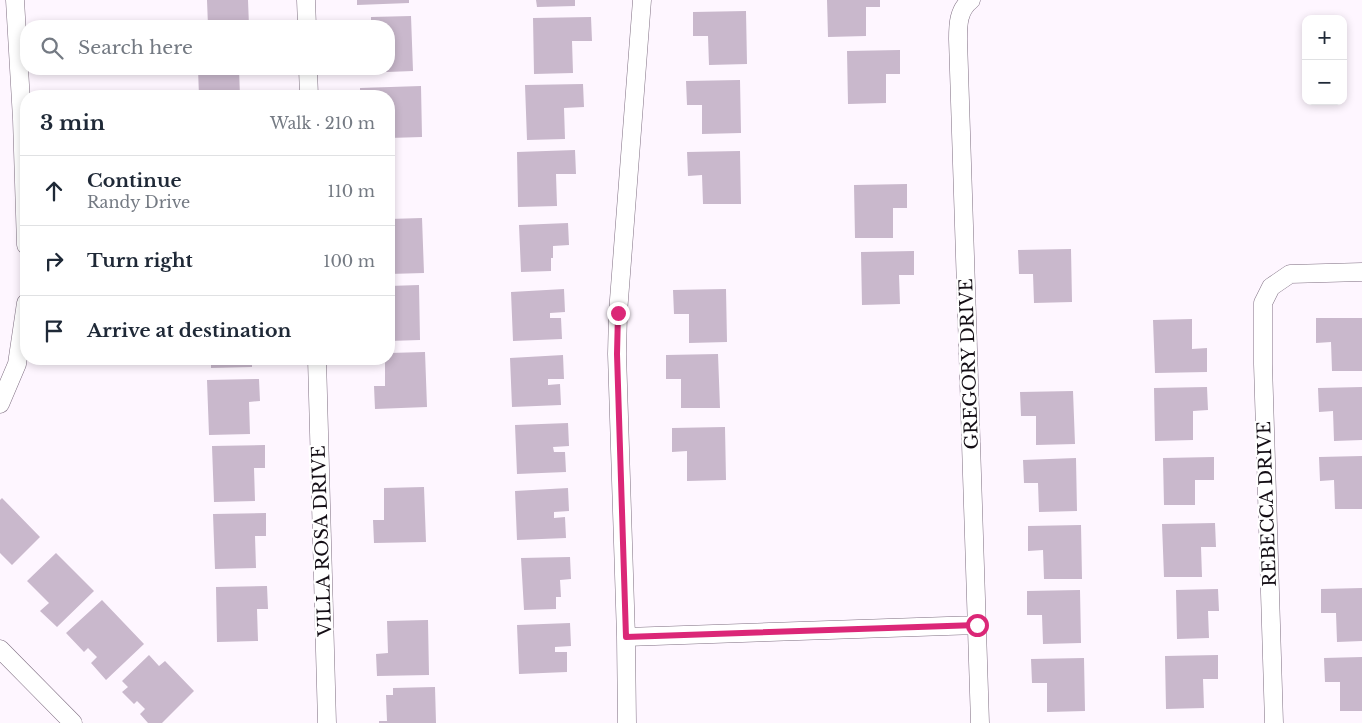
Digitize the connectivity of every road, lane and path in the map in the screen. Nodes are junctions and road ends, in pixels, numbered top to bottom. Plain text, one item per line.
1 (15, 0) edge
2 (306, 0) edge
3 (642, 0) edge
4 (967, 3) edge
5 (307, 20) edge
6 (308, 75) edge
7 (20, 90) edge
8 (309, 90) edge
9 (1362, 272) edge
10 (20, 349) edge
11 (316, 365) edge
12 (0, 404) edge
13 (977, 625) junction
14 (626, 637) junction
15 (0, 648) edge
16 (73, 723) edge
17 (327, 723) edge
18 (627, 723) edge
19 (980, 723) edge
20 (1274, 723) edge

1 - 7 street
2 - 5 street
3 - 14 street
4 - 13 street, GREGORY DRIVE
6 - 8 street
9 - 20 street, REBECCA DRIVE
10 - 12 street
11 - 17 street, VILLA ROSA DRIVE
13 - 14 street
13 - 19 street, GREGORY DRIVE
14 - 18 street
15 - 16 street

